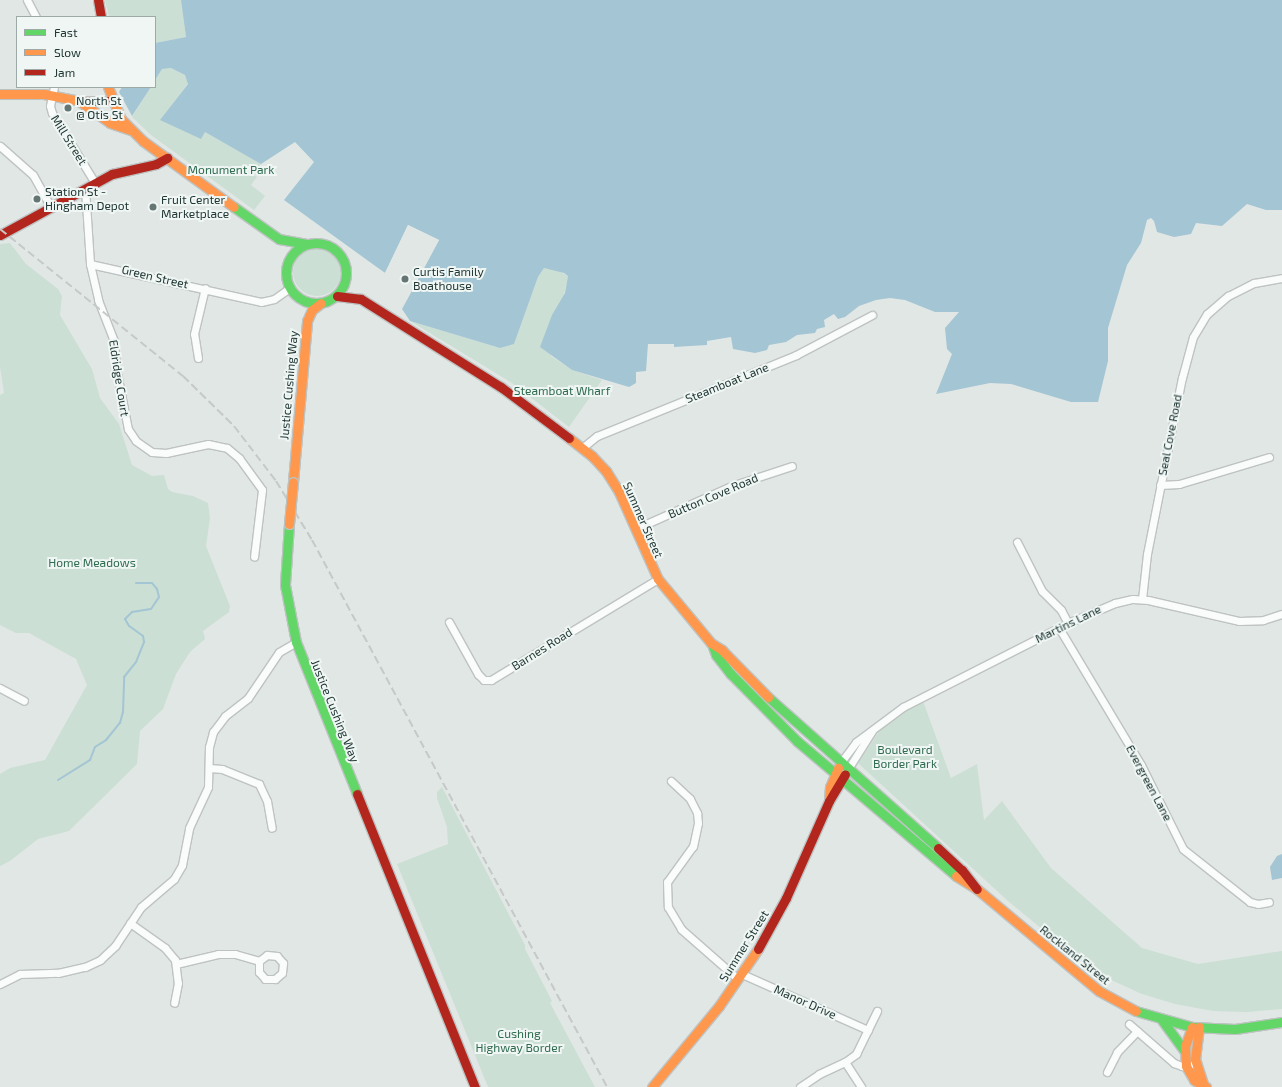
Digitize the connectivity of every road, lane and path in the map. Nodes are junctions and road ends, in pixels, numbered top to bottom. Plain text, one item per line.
1 (27, 0) edge
2 (98, 0) edge
3 (35, 16) edge
4 (101, 16) edge
5 (108, 88) edge
6 (53, 91) edge
7 (0, 94) edge
8 (112, 101) junction
9 (82, 104) junction
10 (130, 130) junction
11 (0, 146) edge
12 (167, 158) junction
13 (95, 183) junction
14 (85, 188) junction
15 (51, 208) junction
16 (0, 234) edge
17 (279, 239) junction
18 (307, 244) junction
19 (288, 262) junction
20 (90, 264) junction
21 (347, 272) junction
22 (1282, 278) edge
23 (205, 288) junction
24 (290, 288) junction
25 (337, 296) junction
26 (297, 297) junction
27 (361, 299) junction
28 (321, 303) junction
29 (872, 315) dead end
30 (307, 321) junction
31 (198, 358) dead end
32 (582, 448) junction
33 (1269, 457) dead end
34 (792, 466) dead end
35 (1160, 485) junction
36 (636, 529) junction
37 (1017, 542) dead end
38 (254, 557) dead end
39 (658, 579) junction
40 (1142, 599) junction
41 (1282, 615) edge
42 (449, 622) dead end
43 (1068, 623) junction
44 (1059, 628) junction
45 (296, 642) junction
46 (711, 643) junction
47 (0, 688) edge
48 (24, 701) dead end
49 (873, 729) junction
50 (841, 762) junction
51 (209, 768) junction
52 (848, 769) junction
53 (835, 773) junction
54 (843, 780) junction
55 (671, 781) dead end
56 (829, 800) junction
57 (272, 828) dead end
58 (977, 889) junction
59 (1269, 902) dead end
60 (130, 922) junction
61 (259, 962) dead end
62 (176, 964) junction
63 (740, 976) junction
64 (0, 984) edge
65 (174, 1003) dead end
66 (877, 1011) dead end
67 (1162, 1020) junction
68 (1282, 1022) edge
69 (1129, 1024) dead end
70 (1196, 1027) junction
71 (868, 1030) junction
72 (1137, 1031) junction
73 (1184, 1050) junction
74 (845, 1062) junction
75 (1196, 1064) junction
76 (1186, 1066) junction
77 (1107, 1072) dead end
78 (1205, 1086) edge
79 (475, 1087) edge
80 (652, 1087) edge
81 (800, 1087) edge
82 (861, 1087) edge

1 - 3 street
2 - 4 main road
5 - 8 main road
6 - 7 main road
6 - 9 main road
6 - 13 street, Mill Street
8 - 9 main road
8 - 10 main road
9 - 10 main road
10 - 12 main road
11 - 15 street
12 - 13 main road
12 - 17 main road
13 - 14 main road
14 - 15 main road
14 - 20 street
15 - 16 main road
17 - 18 main road
17 - 19 main road
18 - 19 main road
18 - 21 main road
19 - 24 main road
20 - 23 street, Green Street
20 - 38 street, Eldridge Court
21 - 25 main road
21 - 27 main road, Summer Street
22 - 35 street, Seal Cove Road
23 - 24 street, Green Street
23 - 31 street
24 - 26 main road
25 - 27 main road, Summer Street
25 - 28 main road
26 - 28 main road
26 - 30 main road, Justice Cushing Way
27 - 32 main road, Summer Street
28 - 30 main road, Justice Cushing Way
29 - 32 street, Steamboat Lane
30 - 45 main road, Justice Cushing Way, bridge
32 - 36 main road, Summer Street
33 - 35 street
34 - 36 street, Button Cove Road
35 - 40 street, Seal Cove Road
36 - 39 main road, Summer Street
37 - 43 street
39 - 42 street, Barnes Road
39 - 46 main road, Summer Street
40 - 41 street, Martins Lane
40 - 43 street, Martins Lane
43 - 44 street, Martins Lane
44 - 49 street, Martins Lane
44 - 59 street, Evergreen Lane
45 - 51 street
45 - 79 main road, Justice Cushing Way
46 - 50 main road, Summer Street
46 - 53 main road, Summer Street
47 - 48 street
49 - 50 street, Martins Lane
49 - 52 street, Martins Lane
50 - 52 main road, Summer Street
50 - 53 main road, Summer Street
51 - 57 street
51 - 60 street
52 - 54 main road, Summer Street
52 - 58 main road, Rockland Street
53 - 54 main road, Summer Street
53 - 56 main road, Summer Street
54 - 56 main road, Summer Street
54 - 58 main road, Rockland Street
55 - 63 street, Manor Drive
56 - 63 main road, Summer Street
58 - 67 main road, Rockland Street
60 - 62 street
60 - 64 street
61 - 62 street
62 - 65 street
63 - 71 street, Manor Drive
63 - 80 main road, Summer Street
66 - 71 street
67 - 70 main road, Rockland Street
67 - 73 main road
68 - 70 main road, Rockland Street
69 - 72 street
70 - 73 main road
70 - 75 main road
71 - 74 street
72 - 76 street
72 - 77 street
73 - 76 main road
74 - 81 street
74 - 82 street
75 - 76 street
75 - 78 main road
76 - 78 main road

